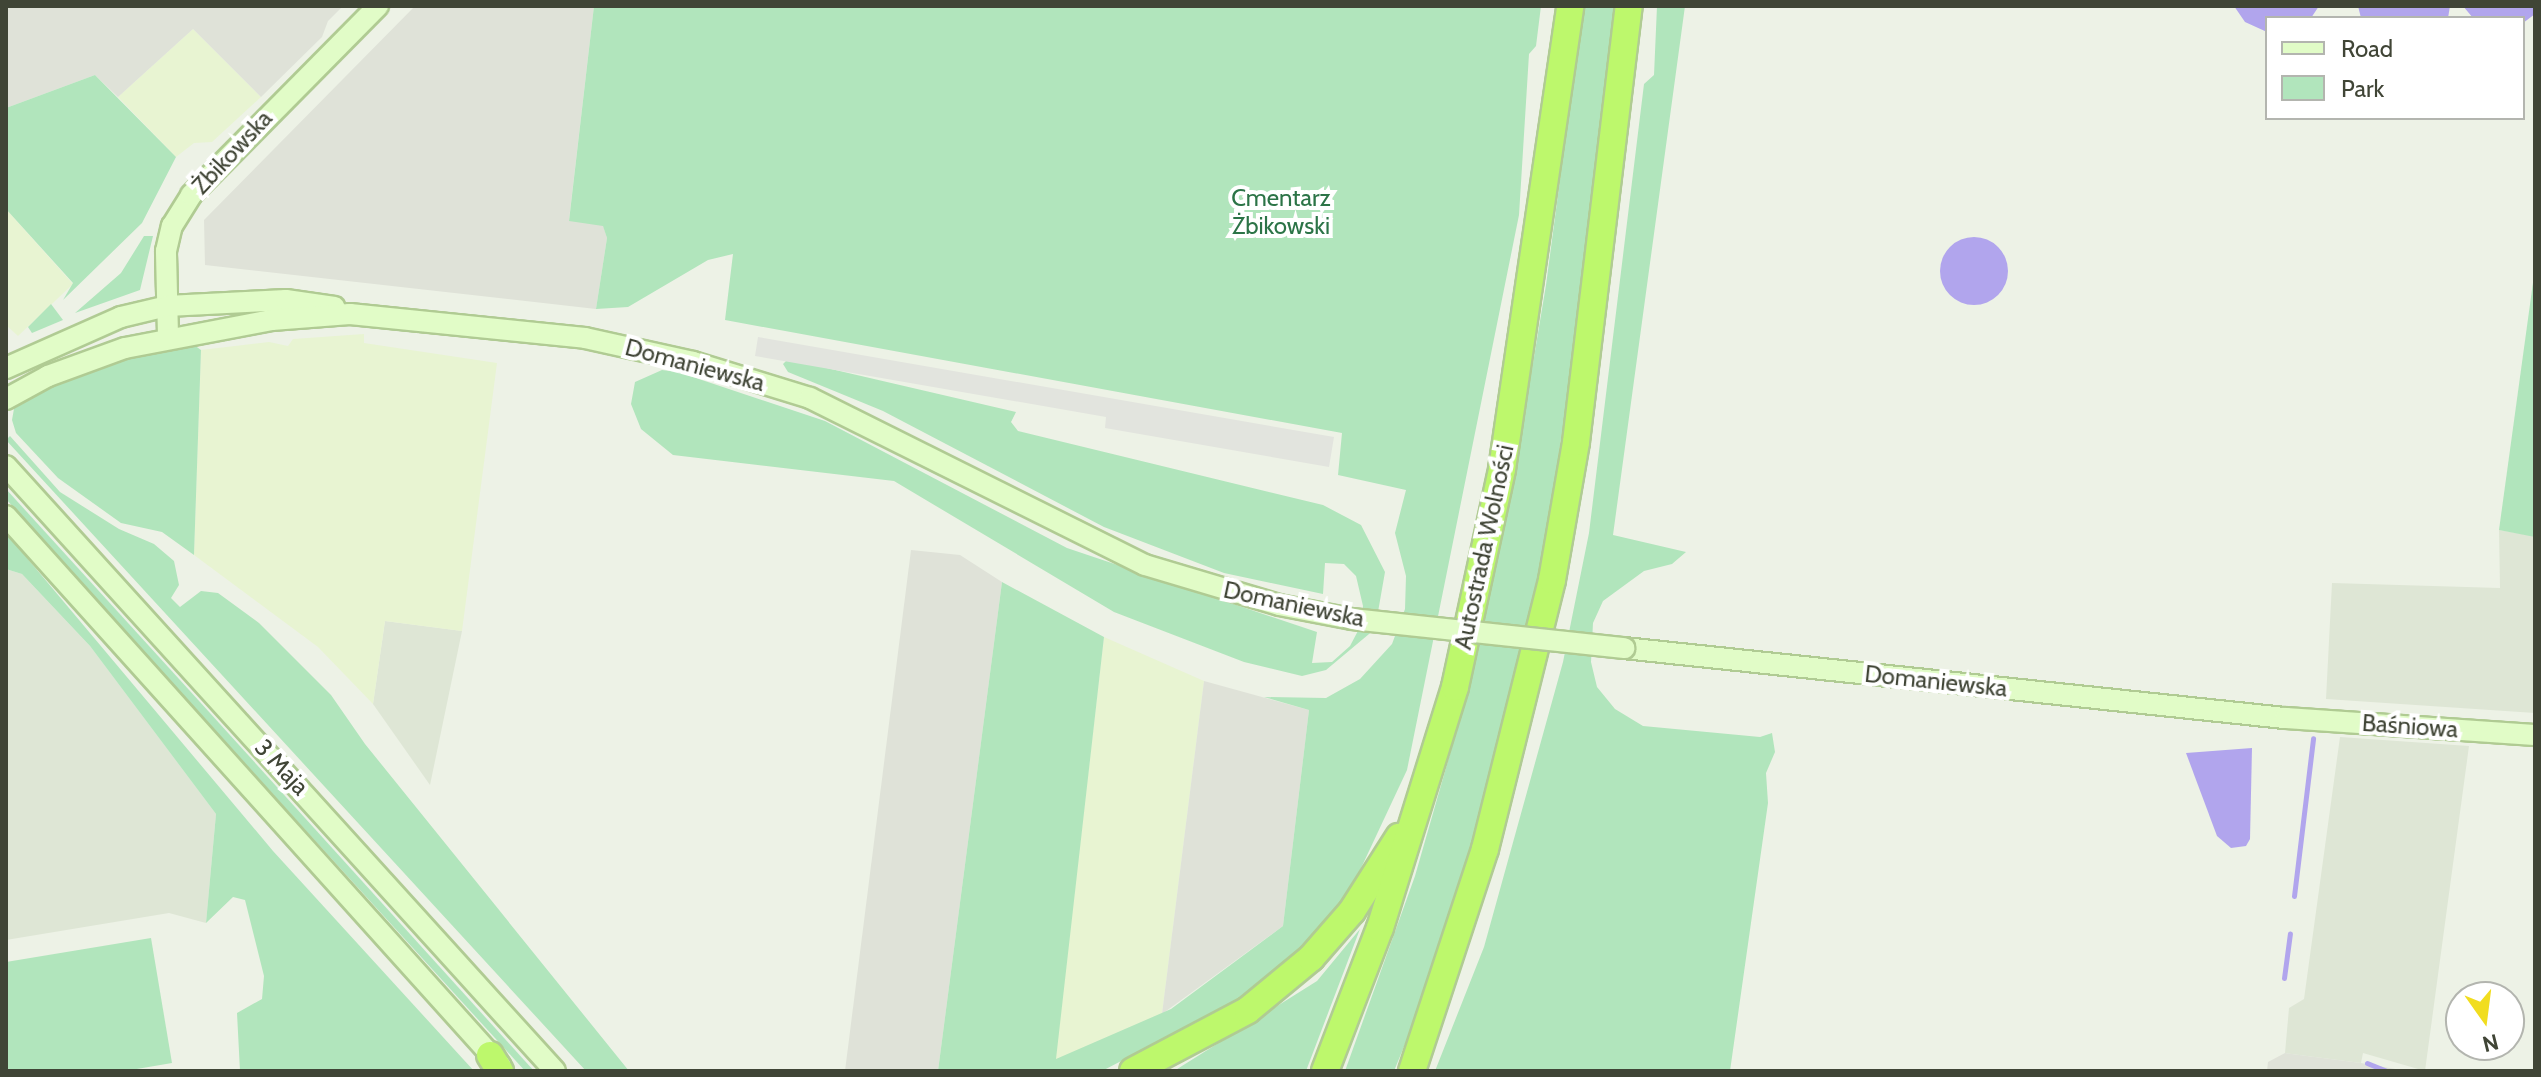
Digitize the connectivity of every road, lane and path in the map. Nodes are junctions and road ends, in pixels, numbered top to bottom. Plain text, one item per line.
1 (378, 6) edge
2 (1570, 6) edge
3 (1629, 6) edge
4 (167, 306) junction
5 (350, 314) junction
6 (168, 335) junction
7 (6, 368) edge
8 (6, 399) edge
9 (6, 466) edge
10 (6, 516) edge
11 (2285, 718) joint
12 (2535, 735) edge
13 (1430, 777) junction
14 (498, 1066) edge
15 (555, 1071) edge
16 (1133, 1071) edge
17 (1325, 1071) edge
18 (1412, 1071) edge

1 - 4 main road, Żbikowska
2 - 13 highway, Autostrada Wolności
3 - 18 highway
4 - 5 main road, Domaniewska
4 - 6 main road, Żbikowska
4 - 7 main road, Domaniewska
5 - 6 main road, Domaniewska
5 - 11 main road, Domaniewska, bridge
6 - 8 main road, Domaniewska
9 - 15 main road, 3 Maja
10 - 14 main road, 3 Maja
11 - 12 main road, Baśniowa
13 - 16 highway
13 - 17 highway, Autostrada Wolności

